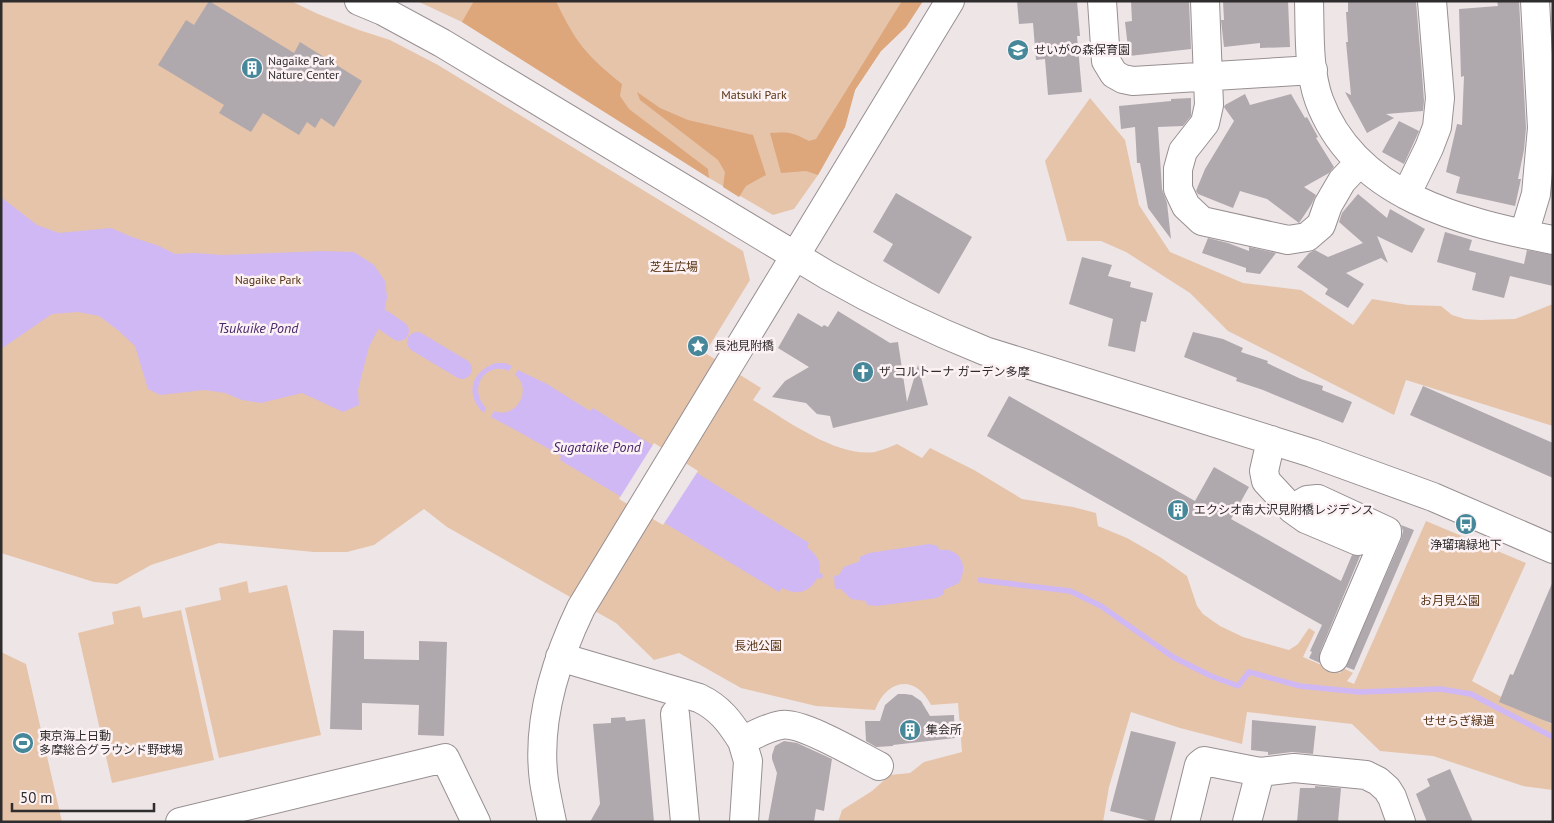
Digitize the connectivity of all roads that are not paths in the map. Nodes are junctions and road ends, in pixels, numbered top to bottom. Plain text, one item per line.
1 (359, 1) edge
2 (950, 1) edge
3 (1102, 1) edge
4 (1205, 1) edge
5 (1309, 1) edge
6 (1432, 1) edge
7 (1535, 1) edge
8 (388, 7) edge
9 (1313, 70) junction
10 (1208, 77) junction
11 (1360, 162) junction
12 (1406, 195) junction
13 (1524, 234) junction
14 (1553, 240) edge
15 (795, 255) junction
16 (1271, 440) junction
17 (1292, 509) junction
18 (1358, 541) dead end
19 (1553, 549) edge
20 (560, 657) junction
21 (1334, 658) dead end
22 (675, 714) dead end
23 (742, 741) junction
24 (879, 766) dead end
25 (1260, 772) junction
26 (180, 822) edge
27 (476, 822) edge
28 (552, 822) edge
29 (685, 822) edge
30 (744, 822) edge
31 (1185, 822) edge
32 (1247, 822) edge
33 (1401, 822) edge

1 - 8 street
2 - 15 street
3 - 10 street
4 - 10 street
5 - 9 street
6 - 12 street
7 - 13 street
8 - 15 street
9 - 10 street
9 - 11 street
10 - 11 street
11 - 12 street
12 - 13 street
13 - 14 street
15 - 16 street
15 - 20 street
16 - 17 street
16 - 19 street
17 - 18 street
17 - 21 street
20 - 23 street
20 - 28 street
22 - 29 street
23 - 24 street
23 - 30 street
25 - 31 street
25 - 32 street
25 - 33 street
26 - 27 street

